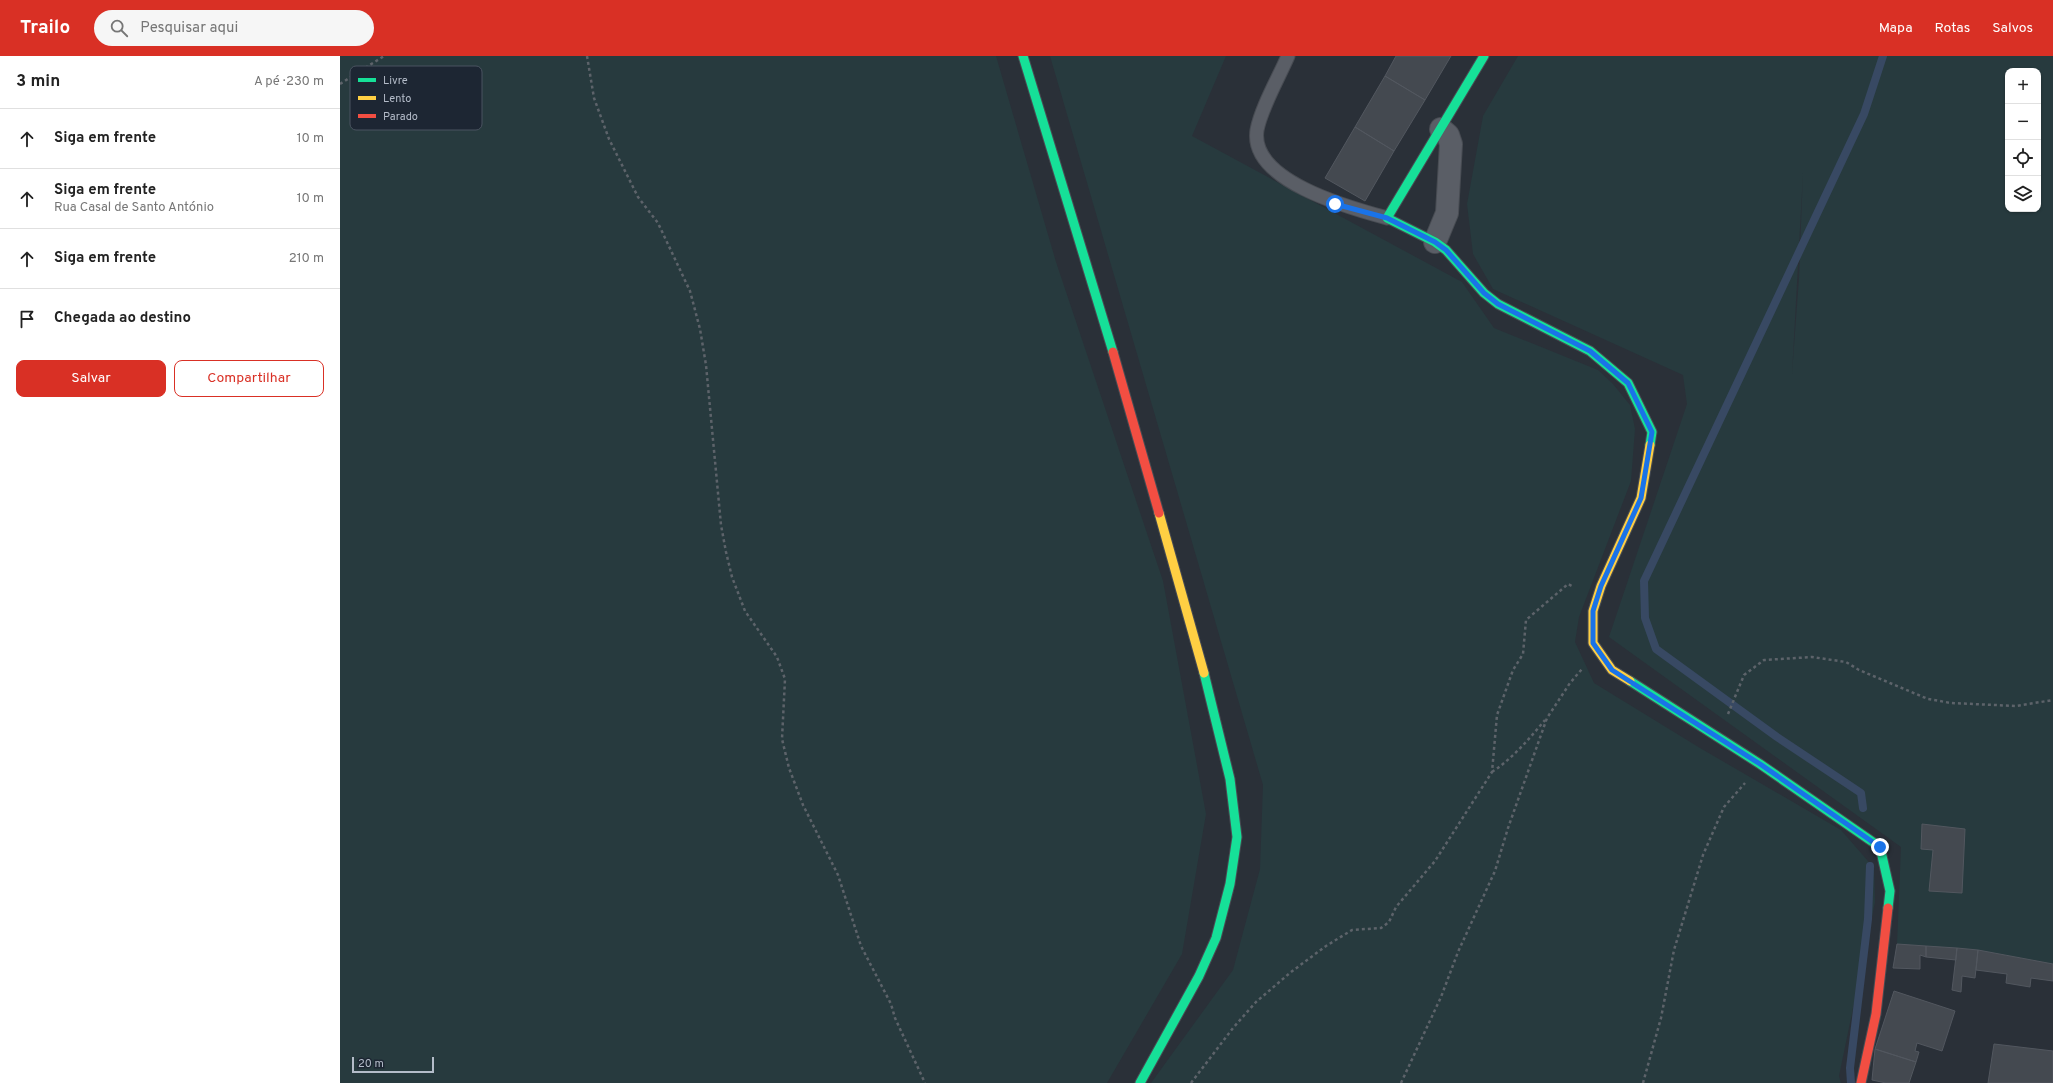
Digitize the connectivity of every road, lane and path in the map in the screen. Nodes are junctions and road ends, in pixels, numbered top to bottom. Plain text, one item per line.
1 (384, 56) edge
2 (587, 56) edge
3 (1023, 56) edge
4 (1288, 56) edge
5 (1484, 56) edge
6 (368, 66) edge
7 (350, 78) edge
8 (340, 84) edge
9 (1441, 129) junction
10 (1387, 218) junction
11 (1435, 242) junction
12 (1601, 586) junction
13 (1601, 654) junction
14 (2053, 700) edge
15 (1547, 718) junction
16 (1717, 736) junction
17 (1760, 764) junction
18 (1492, 772) junction
19 (925, 1083) edge
20 (1140, 1083) edge
21 (1191, 1083) edge
22 (1401, 1083) edge
23 (1643, 1083) edge
24 (1861, 1083) edge

1 - 6 path
2 - 19 path
3 - 20 street
4 - 10 lane
5 - 9 street
7 - 8 path
9 - 10 street
9 - 11 street
10 - 11 street
11 - 12 street
12 - 13 street
12 - 18 path
13 - 15 path
13 - 16 street
14 - 16 path
15 - 18 path
15 - 22 path
16 - 17 street
17 - 23 path
17 - 24 street
18 - 21 path

